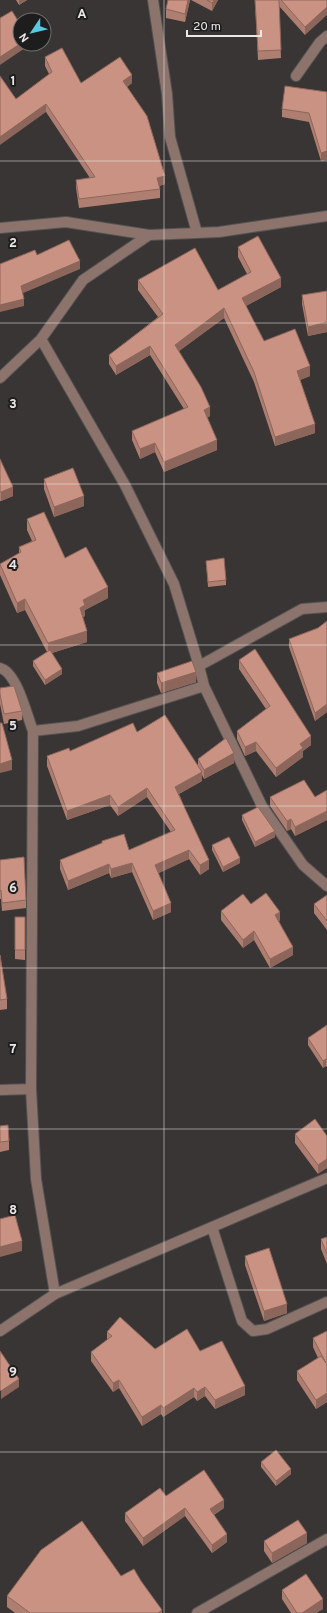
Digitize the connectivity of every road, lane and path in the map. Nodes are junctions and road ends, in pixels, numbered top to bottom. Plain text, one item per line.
1 (153, 0) edge
2 (327, 36) edge
3 (296, 76) dead end
4 (327, 216) edge
5 (0, 228) edge
6 (197, 233) junction
7 (149, 235) junction
8 (41, 339) junction
9 (0, 378) edge
10 (327, 607) edge
11 (199, 666) junction
12 (0, 668) edge
13 (204, 686) junction
14 (33, 731) junction
15 (327, 886) edge
16 (31, 1089) junction
17 (0, 1090) edge
18 (327, 1178) edge
19 (212, 1227) junction
20 (55, 1294) junction
21 (327, 1302) edge
22 (0, 1330) edge
23 (327, 1540) edge
24 (197, 1613) edge

1 - 6 street
2 - 3 street
4 - 6 street
5 - 7 street
6 - 7 street
7 - 8 street
8 - 9 street
8 - 11 street
10 - 11 street
11 - 13 street
12 - 14 street
13 - 14 street
13 - 15 street
14 - 16 street
16 - 17 street
16 - 20 street
18 - 19 street
19 - 20 street
19 - 21 street
20 - 22 street
23 - 24 street

